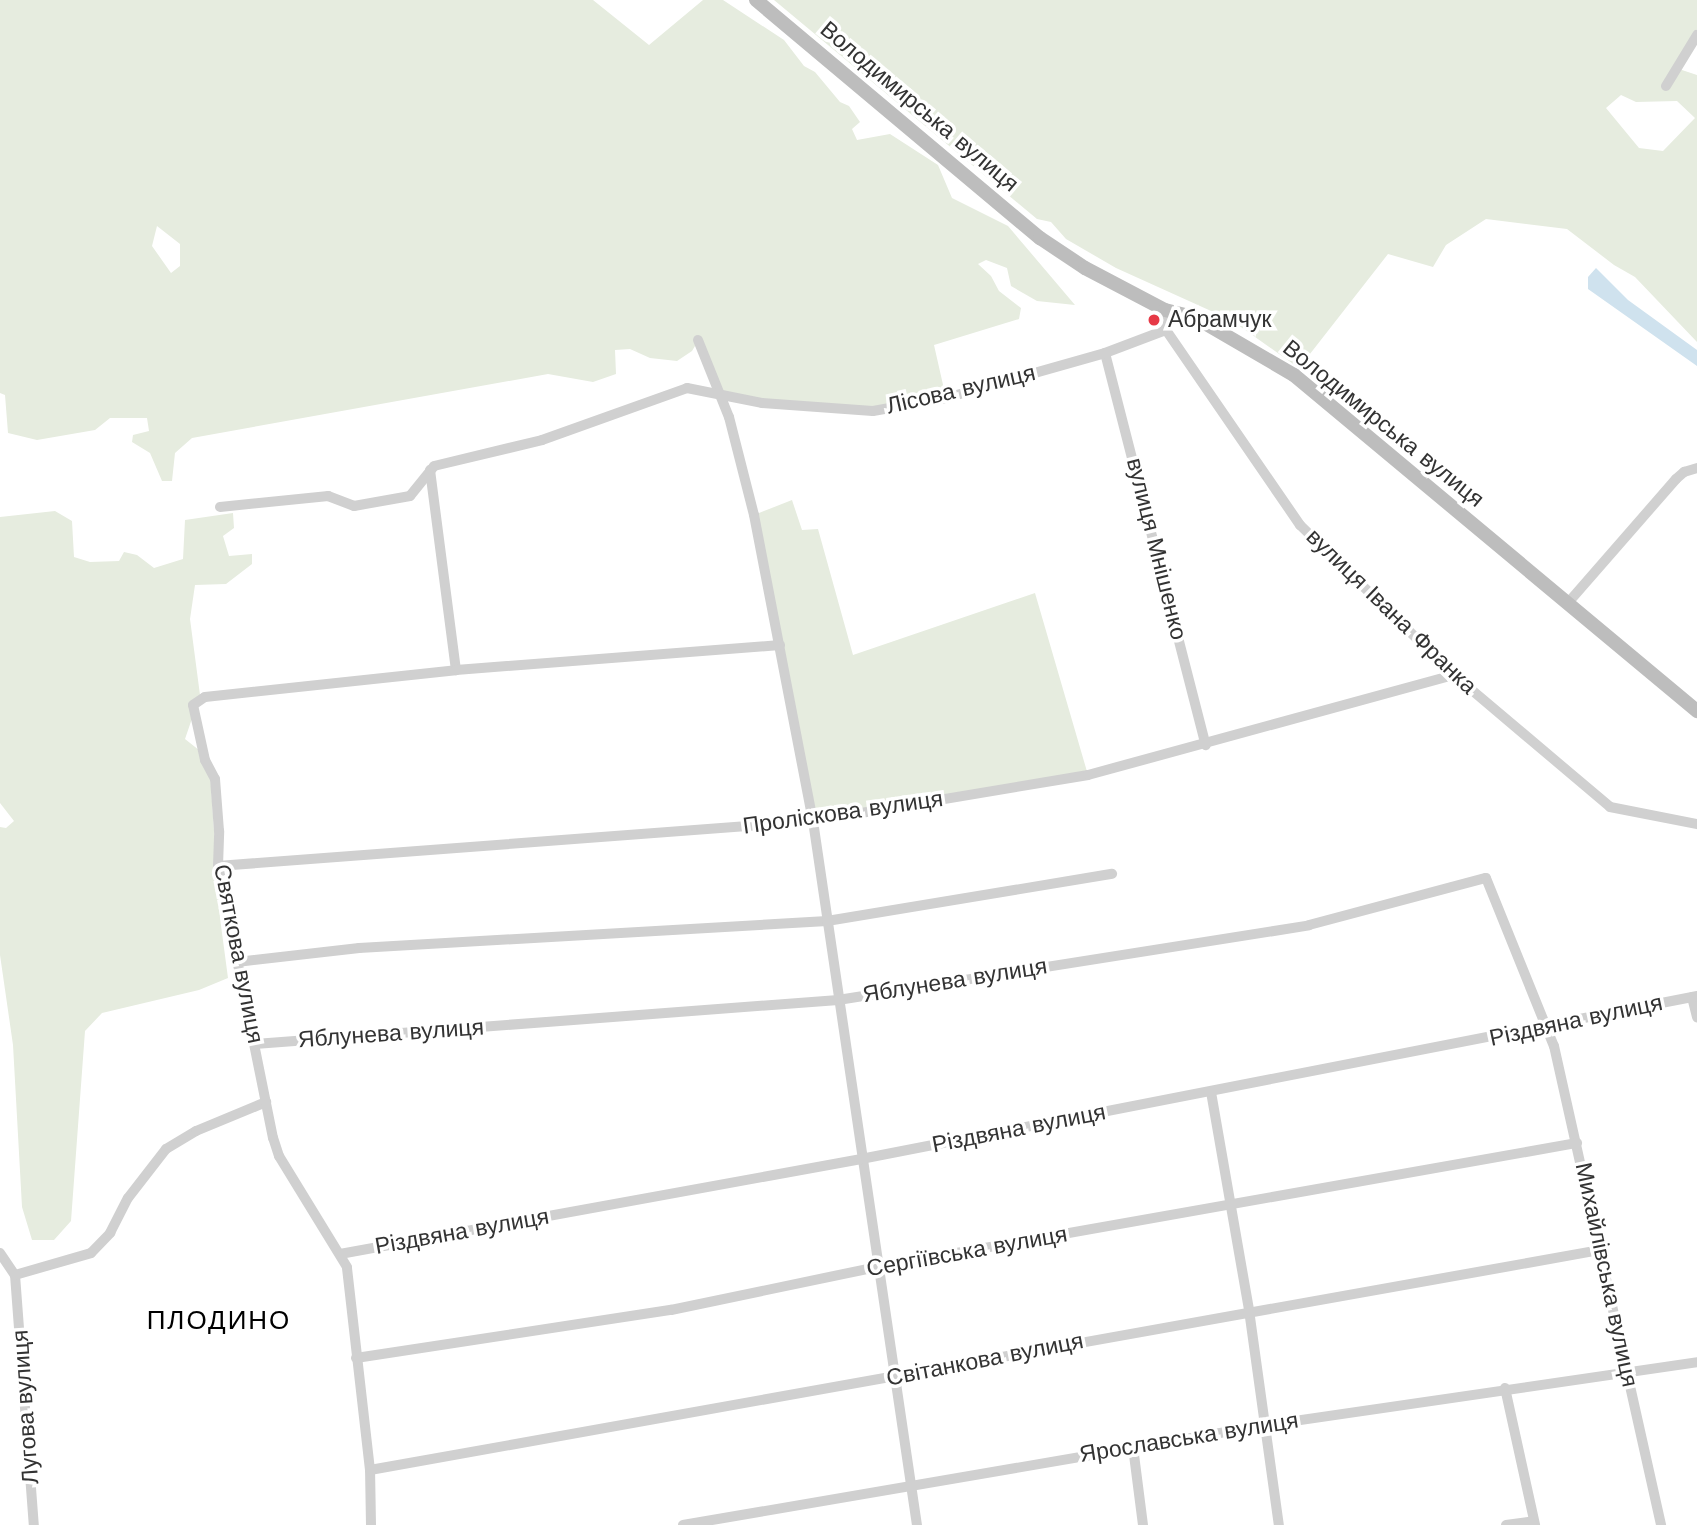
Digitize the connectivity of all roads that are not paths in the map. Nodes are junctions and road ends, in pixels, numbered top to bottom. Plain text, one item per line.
1 (756, 0) edge
2 (1697, 35) edge
3 (1666, 86) dead end
4 (1165, 310) junction
5 (1166, 330) junction
6 (698, 340) dead end
7 (1105, 353) junction
8 (722, 397) junction
9 (1697, 468) edge
10 (430, 470) junction
11 (220, 507) dead end
12 (1567, 604) junction
13 (780, 645) junction
14 (456, 670) junction
15 (1454, 675) junction
16 (1697, 711) edge
17 (1206, 745) junction
18 (813, 821) junction
19 (1697, 824) edge
20 (218, 866) junction
21 (1112, 874) dead end
22 (827, 921) junction
23 (237, 962) junction
24 (1695, 997) edge
25 (838, 1000) junction
26 (1697, 1017) edge
27 (1544, 1028) junction
28 (255, 1044) junction
29 (1211, 1092) junction
30 (266, 1102) junction
31 (1577, 1143) junction
32 (861, 1159) junction
33 (1231, 1206) junction
34 (1600, 1250) junction
35 (0, 1253) edge
36 (340, 1254) junction
37 (877, 1267) junction
38 (15, 1275) junction
39 (1249, 1310) junction
40 (356, 1358) junction
41 (1697, 1362) edge
42 (1627, 1371) junction
43 (894, 1377) junction
44 (1505, 1388) junction
45 (1267, 1425) junction
46 (1133, 1447) junction
47 (370, 1470) junction
48 (912, 1485) junction
49 (1534, 1523) edge
50 (34, 1525) edge
51 (371, 1525) edge
52 (683, 1525) edge
53 (917, 1525) edge
54 (1143, 1525) edge
55 (1279, 1525) edge
56 (1507, 1525) edge
57 (1661, 1525) edge

1 - 4 main road, Володимирська вулиця
2 - 3 street
4 - 5 street
4 - 12 main road, Володимирська вулиця
5 - 7 street, Лісова вулиця
5 - 15 street, вулиця Івана Франка
6 - 8 street
7 - 8 street, Лісова вулиця
7 - 17 street, вулиця Мнішенко
8 - 10 street, Лісова вулиця
8 - 13 street
9 - 12 street
10 - 11 street
10 - 14 street
12 - 16 main road, Володимирська вулиця
13 - 14 street, Святкова вулиця
13 - 18 street
14 - 20 street, Святкова вулиця
15 - 17 street, Проліскова вулиця
15 - 19 street, вулиця Івана Франка
17 - 18 street, Проліскова вулиця
18 - 20 street, Проліскова вулиця
18 - 22 street
20 - 23 street, Святкова вулиця
21 - 22 street
22 - 23 street
22 - 25 street
23 - 28 street, Святкова вулиця
24 - 26 street
24 - 27 street, Різдвяна вулиця
25 - 27 street, Яблунева вулиця
25 - 28 street, Яблунева вулиця
25 - 32 street
27 - 29 street, Різдвяна вулиця
27 - 31 street, Михайлівська вулиця
28 - 30 street, Святкова вулиця
29 - 32 street, Різдвяна вулиця
29 - 33 street
30 - 36 street, Святкова вулиця
30 - 38 street
31 - 33 street, Сергіївська вулиця
31 - 34 street, Михайлівська вулиця
32 - 36 street, Різдвяна вулиця
32 - 37 street
33 - 37 street, Сергіївська вулиця
33 - 39 street
34 - 39 street, Світанкова вулиця
34 - 42 street, Михайлівська вулиця
35 - 38 street, Лугова вулиця
36 - 40 street, Святкова вулиця
37 - 40 street, Сергіївська вулиця
37 - 43 street
38 - 50 street, Лугова вулиця
39 - 43 street, Світанкова вулиця
39 - 45 street
40 - 47 street, Святкова вулиця
41 - 42 street, Ярославська вулиця
42 - 44 street, Ярославська вулиця
42 - 57 street, Михайлівська вулиця
43 - 47 street, Світанкова вулиця
43 - 48 street
44 - 45 street, Ярославська вулиця
44 - 49 street
45 - 46 street, Ярославська вулиця
45 - 55 street
46 - 48 street, Ярославська вулиця
46 - 54 street
47 - 51 street, Святкова вулиця
48 - 52 street, Ярославська вулиця
48 - 53 street
49 - 56 street

